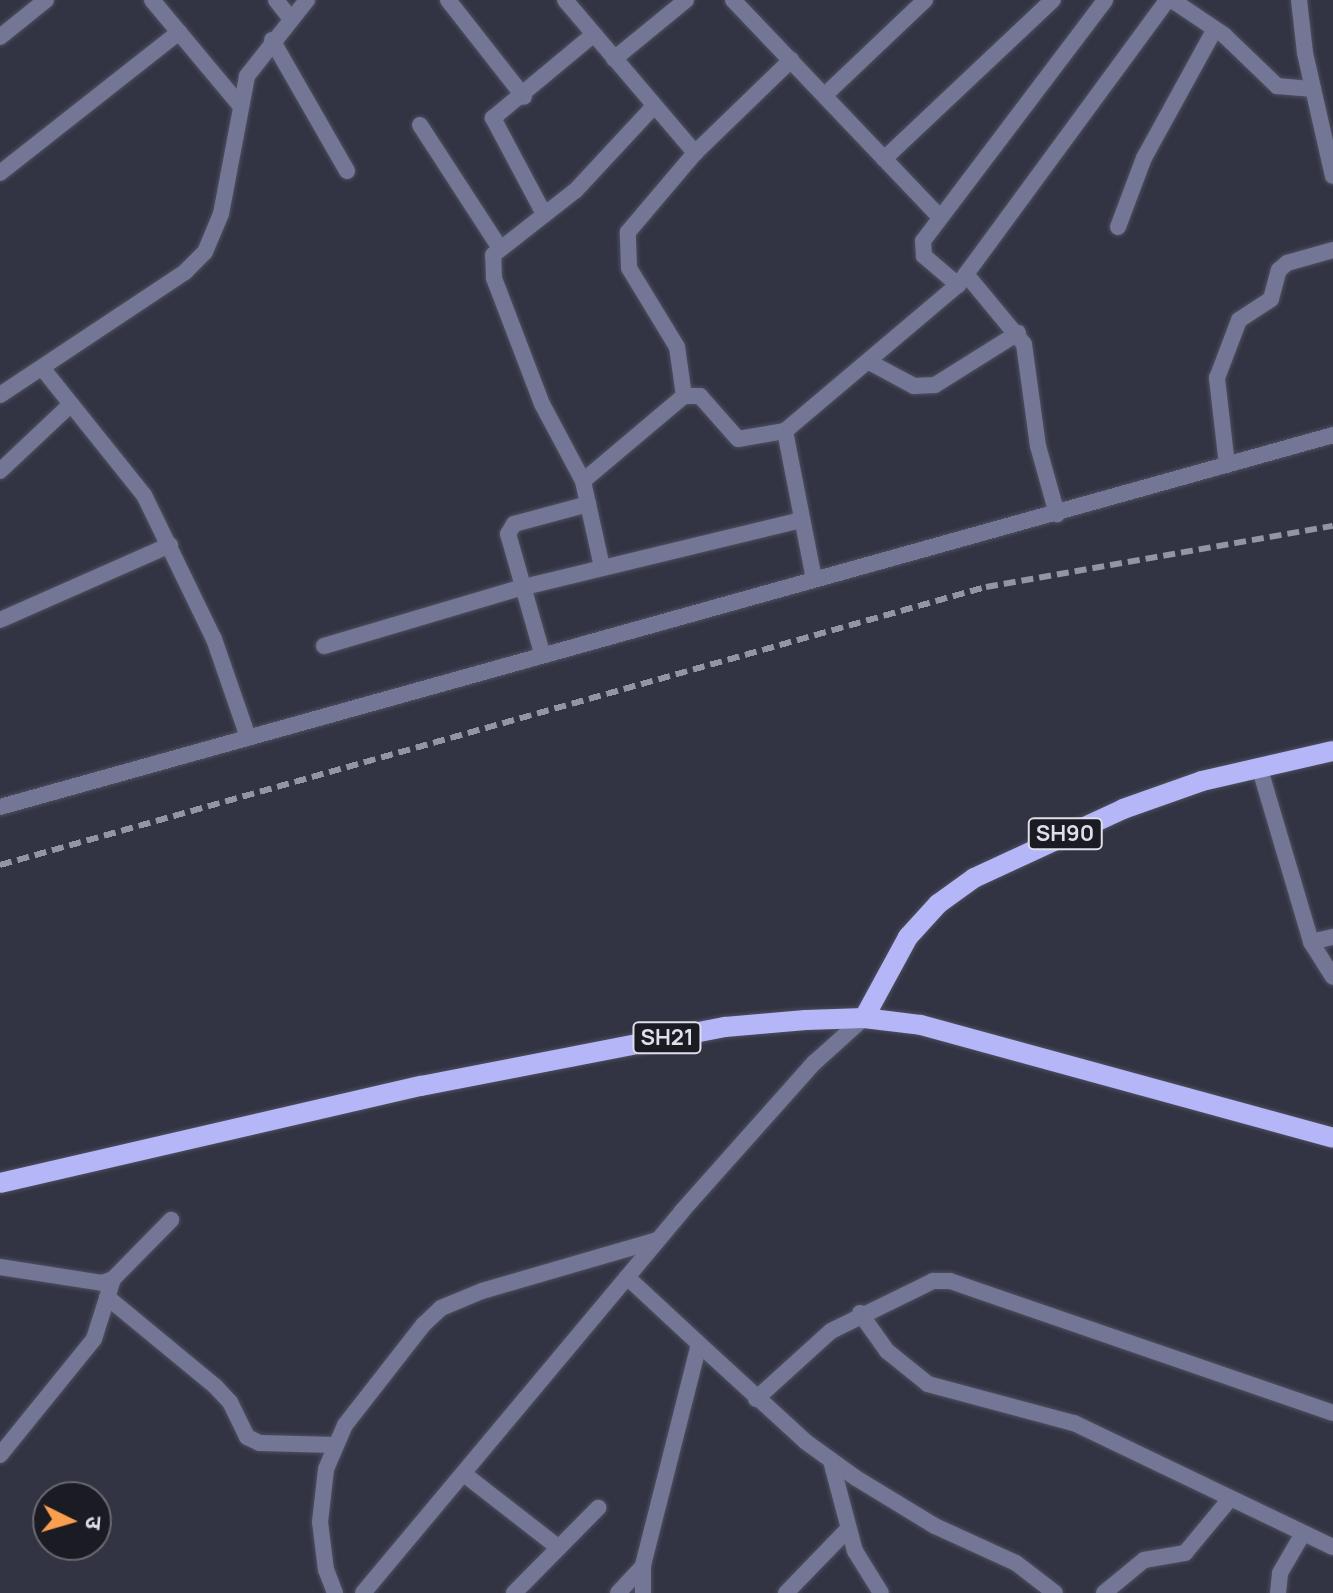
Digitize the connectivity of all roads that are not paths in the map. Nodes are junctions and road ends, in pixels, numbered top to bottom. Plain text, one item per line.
1 (46, 0) edge
2 (152, 0) edge
3 (276, 0) edge
4 (307, 0) edge
5 (448, 0) edge
6 (565, 0) edge
7 (686, 0) edge
8 (733, 0) edge
9 (925, 0) edge
10 (1053, 0) edge
11 (1105, 0) edge
12 (1170, 0) edge
13 (1299, 0) edge
14 (290, 18) junction
15 (1215, 29) junction
16 (179, 32) junction
17 (594, 34) junction
18 (0, 37) edge
19 (272, 40) junction
20 (614, 59) junction
21 (791, 60) junction
22 (1313, 89) junction
23 (825, 95) junction
24 (524, 97) junction
25 (238, 103) junction
26 (654, 106) junction
27 (420, 125) dead end
28 (695, 153) junction
29 (884, 159) junction
30 (347, 171) dead end
31 (0, 173) edge
32 (1333, 176) edge
33 (544, 214) junction
34 (940, 217) junction
35 (1118, 227) dead end
36 (500, 248) junction
37 (1333, 250) edge
38 (962, 279) junction
39 (1018, 333) junction
40 (871, 363) junction
41 (43, 369) junction
42 (0, 395) edge
43 (684, 396) junction
44 (69, 406) junction
45 (785, 431) junction
46 (1333, 435) edge
47 (1227, 465) junction
48 (0, 471) edge
49 (583, 481) junction
50 (588, 504) junction
51 (1057, 514) junction
52 (801, 520) junction
53 (170, 545) junction
54 (602, 567) junction
55 (814, 579) junction
56 (520, 588) junction
57 (0, 620) edge
58 (324, 646) dead end
59 (542, 653) junction
60 (248, 737) junction
61 (1333, 751) edge
62 (1259, 766) junction
63 (0, 807) edge
64 (1333, 937) edge
65 (1311, 942) junction
66 (1333, 977) edge
67 (864, 1018) junction
68 (1333, 1138) edge
69 (0, 1183) edge
70 (171, 1220) dead end
71 (659, 1239) junction
72 (0, 1267) edge
73 (627, 1277) junction
74 (113, 1279) junction
75 (107, 1297) junction
76 (860, 1313) junction
77 (699, 1344) junction
78 (756, 1399) junction
79 (1333, 1413) edge
80 (335, 1445) junction
81 (0, 1455) edge
82 (831, 1461) junction
83 (464, 1474) junction
84 (1230, 1499) junction
85 (598, 1508) dead end
86 (848, 1529) junction
87 (1302, 1535) junction
88 (1333, 1547) edge
89 (559, 1548) junction
90 (643, 1566) junction
91 (335, 1593) edge
92 (363, 1593) edge
93 (514, 1593) edge
94 (618, 1593) edge
95 (643, 1593) edge
96 (786, 1593) edge
97 (881, 1593) edge
98 (1055, 1593) edge
99 (1104, 1593) edge
100 (1278, 1593) edge

1 - 18 street
2 - 16 street
3 - 14 street
4 - 14 street
5 - 24 street
6 - 17 street
7 - 20 street
8 - 21 street
9 - 23 street
10 - 29 street
11 - 34 street
12 - 15 street
12 - 38 street
13 - 22 street
14 - 19 street
15 - 22 street
15 - 35 street
16 - 25 street
16 - 31 street
17 - 20 street
17 - 24 street
19 - 25 street
19 - 30 street
20 - 26 street
21 - 23 street
21 - 28 street
22 - 32 street
23 - 29 street
24 - 33 street
25 - 41 street
26 - 28 street
26 - 33 street
27 - 36 street
28 - 43 street
29 - 34 street
33 - 36 street
34 - 38 street
36 - 49 street
37 - 47 street
38 - 39 street
38 - 40 street
39 - 40 street
39 - 51 street
40 - 45 street
41 - 42 street
41 - 44 street
43 - 45 street
43 - 49 street
44 - 48 street
44 - 53 street
45 - 52 street
46 - 47 street
47 - 51 street
49 - 50 street
50 - 54 street
50 - 56 street
51 - 55 street
52 - 54 street
52 - 55 street
53 - 57 street
53 - 60 street
54 - 56 street
55 - 59 street
56 - 58 street
56 - 59 street
59 - 60 street
60 - 63 street
61 - 62 main road, SH90
62 - 65 street
62 - 67 main road, SH90
64 - 65 street
65 - 66 street
67 - 68 main road, SH21
67 - 69 main road, SH21
67 - 71 street
70 - 74 street
71 - 73 street
71 - 80 street
72 - 74 street
73 - 77 street
73 - 83 street
74 - 75 street
75 - 80 street
75 - 81 street
76 - 78 street
76 - 79 street
76 - 84 street
77 - 78 street
77 - 90 street
78 - 82 street
80 - 91 street
82 - 86 street
82 - 98 street
83 - 89 street
83 - 92 street
84 - 87 street
84 - 99 street
85 - 89 street
86 - 96 street
86 - 97 street
87 - 88 street
87 - 100 street
89 - 93 street
90 - 94 street
90 - 95 street

